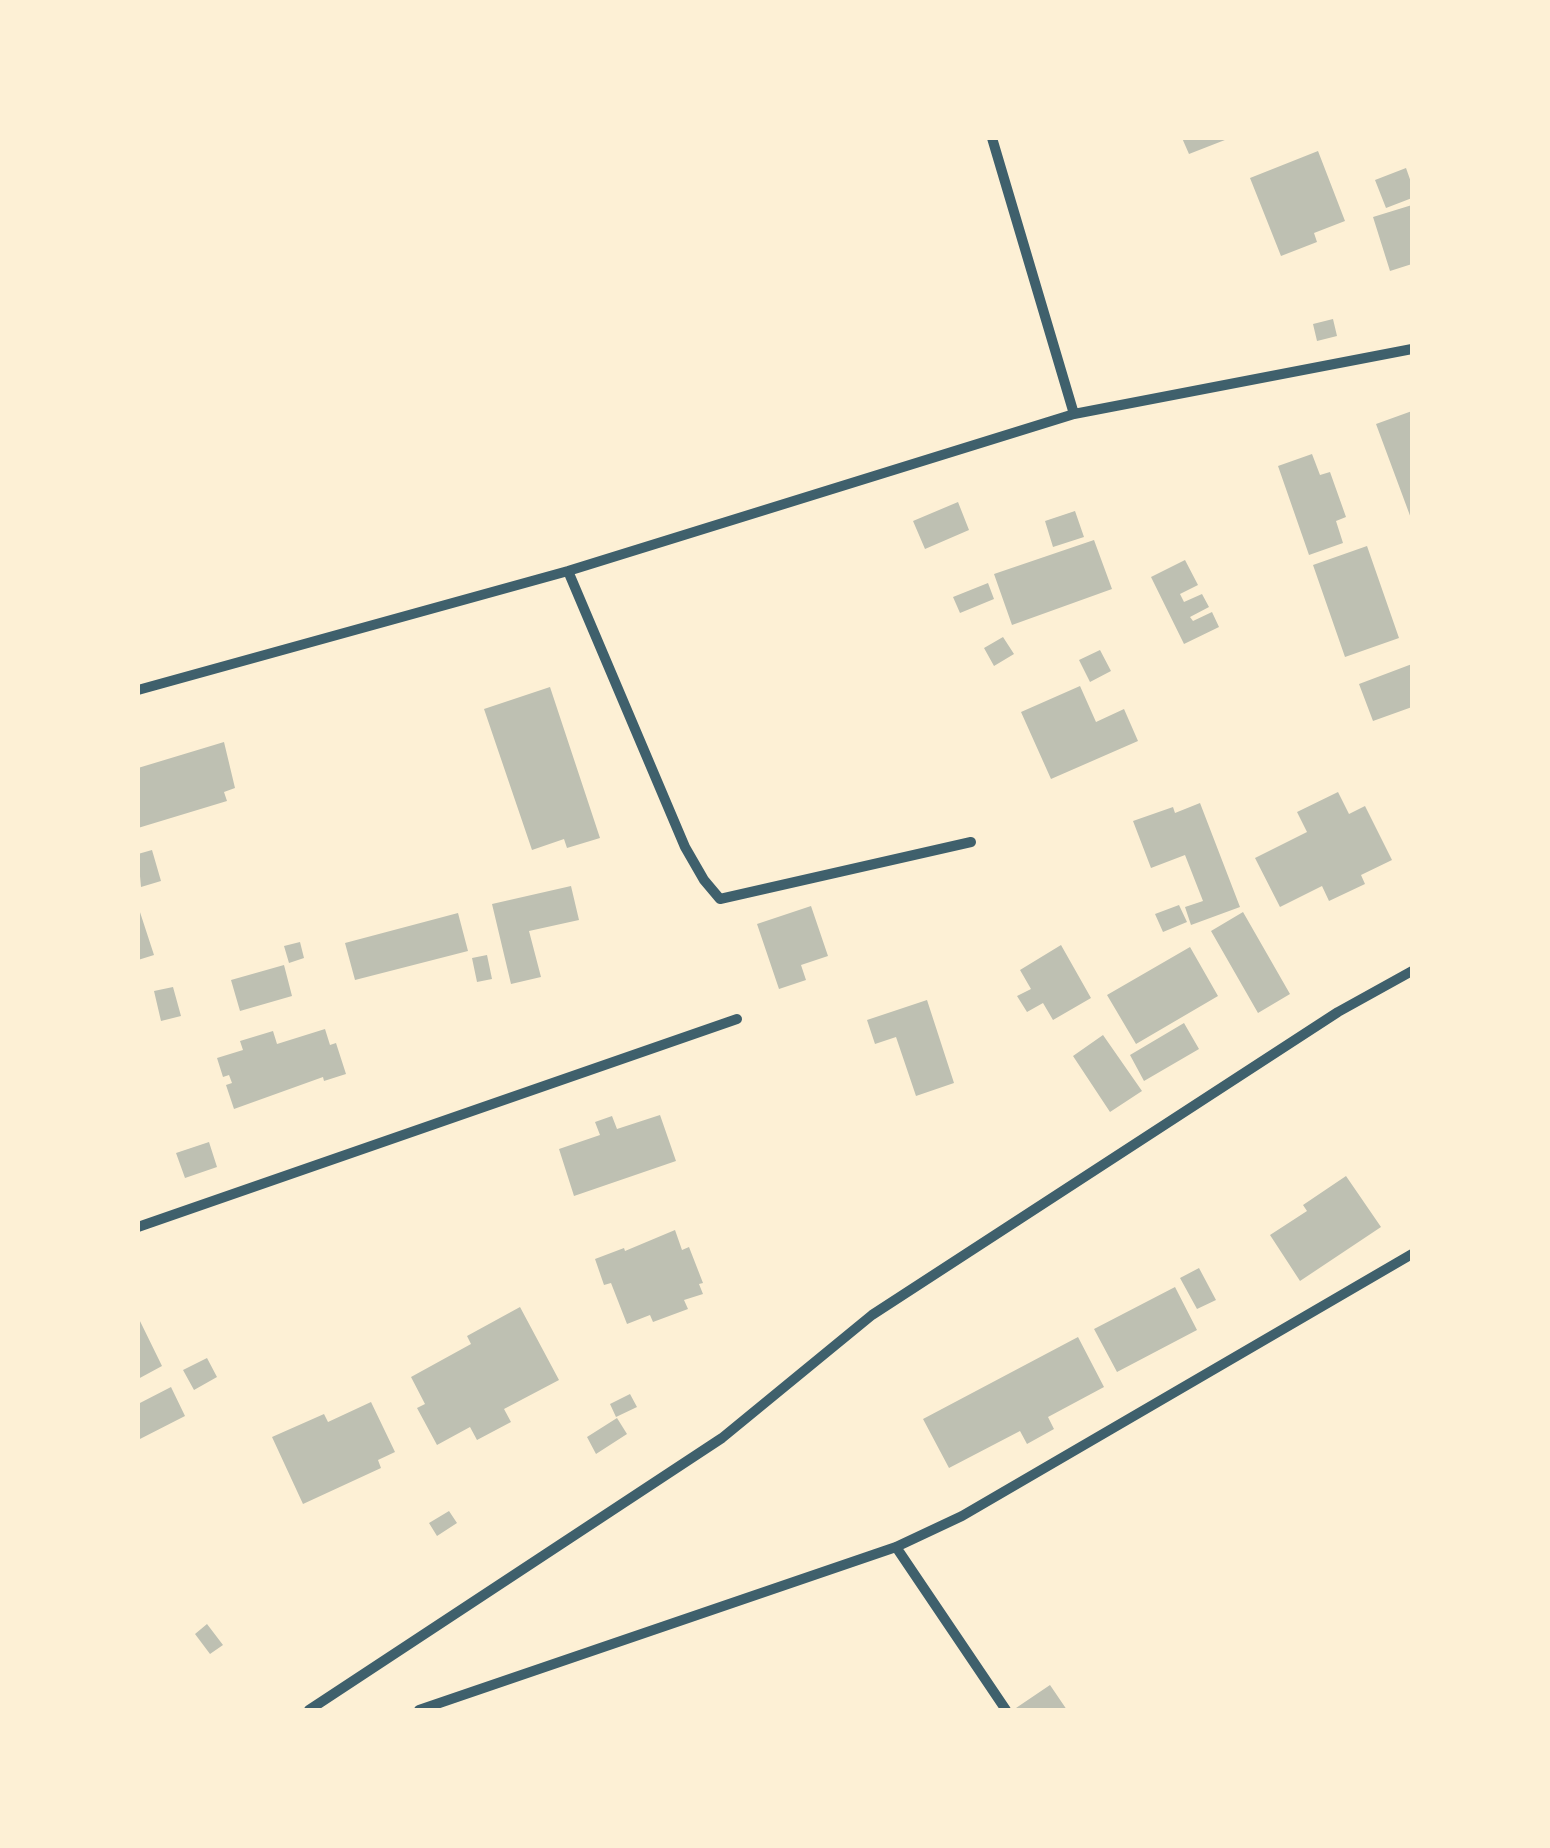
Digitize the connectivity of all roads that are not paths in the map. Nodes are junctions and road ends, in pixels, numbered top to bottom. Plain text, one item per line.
1 (992, 138) edge
2 (1412, 349) edge
3 (1074, 414) junction
4 (568, 571) junction
5 (138, 690) edge
6 (972, 842) dead end
7 (1412, 971) edge
8 (737, 1020) dead end
9 (138, 1227) edge
10 (1412, 1254) edge
11 (896, 1547) junction
12 (1000, 1708) edge
13 (309, 1710) edge
14 (419, 1710) edge

1 - 3 street
2 - 3 street
3 - 4 street
4 - 5 street
4 - 6 street
7 - 13 street
8 - 9 street
10 - 11 street
11 - 12 street
11 - 14 street

